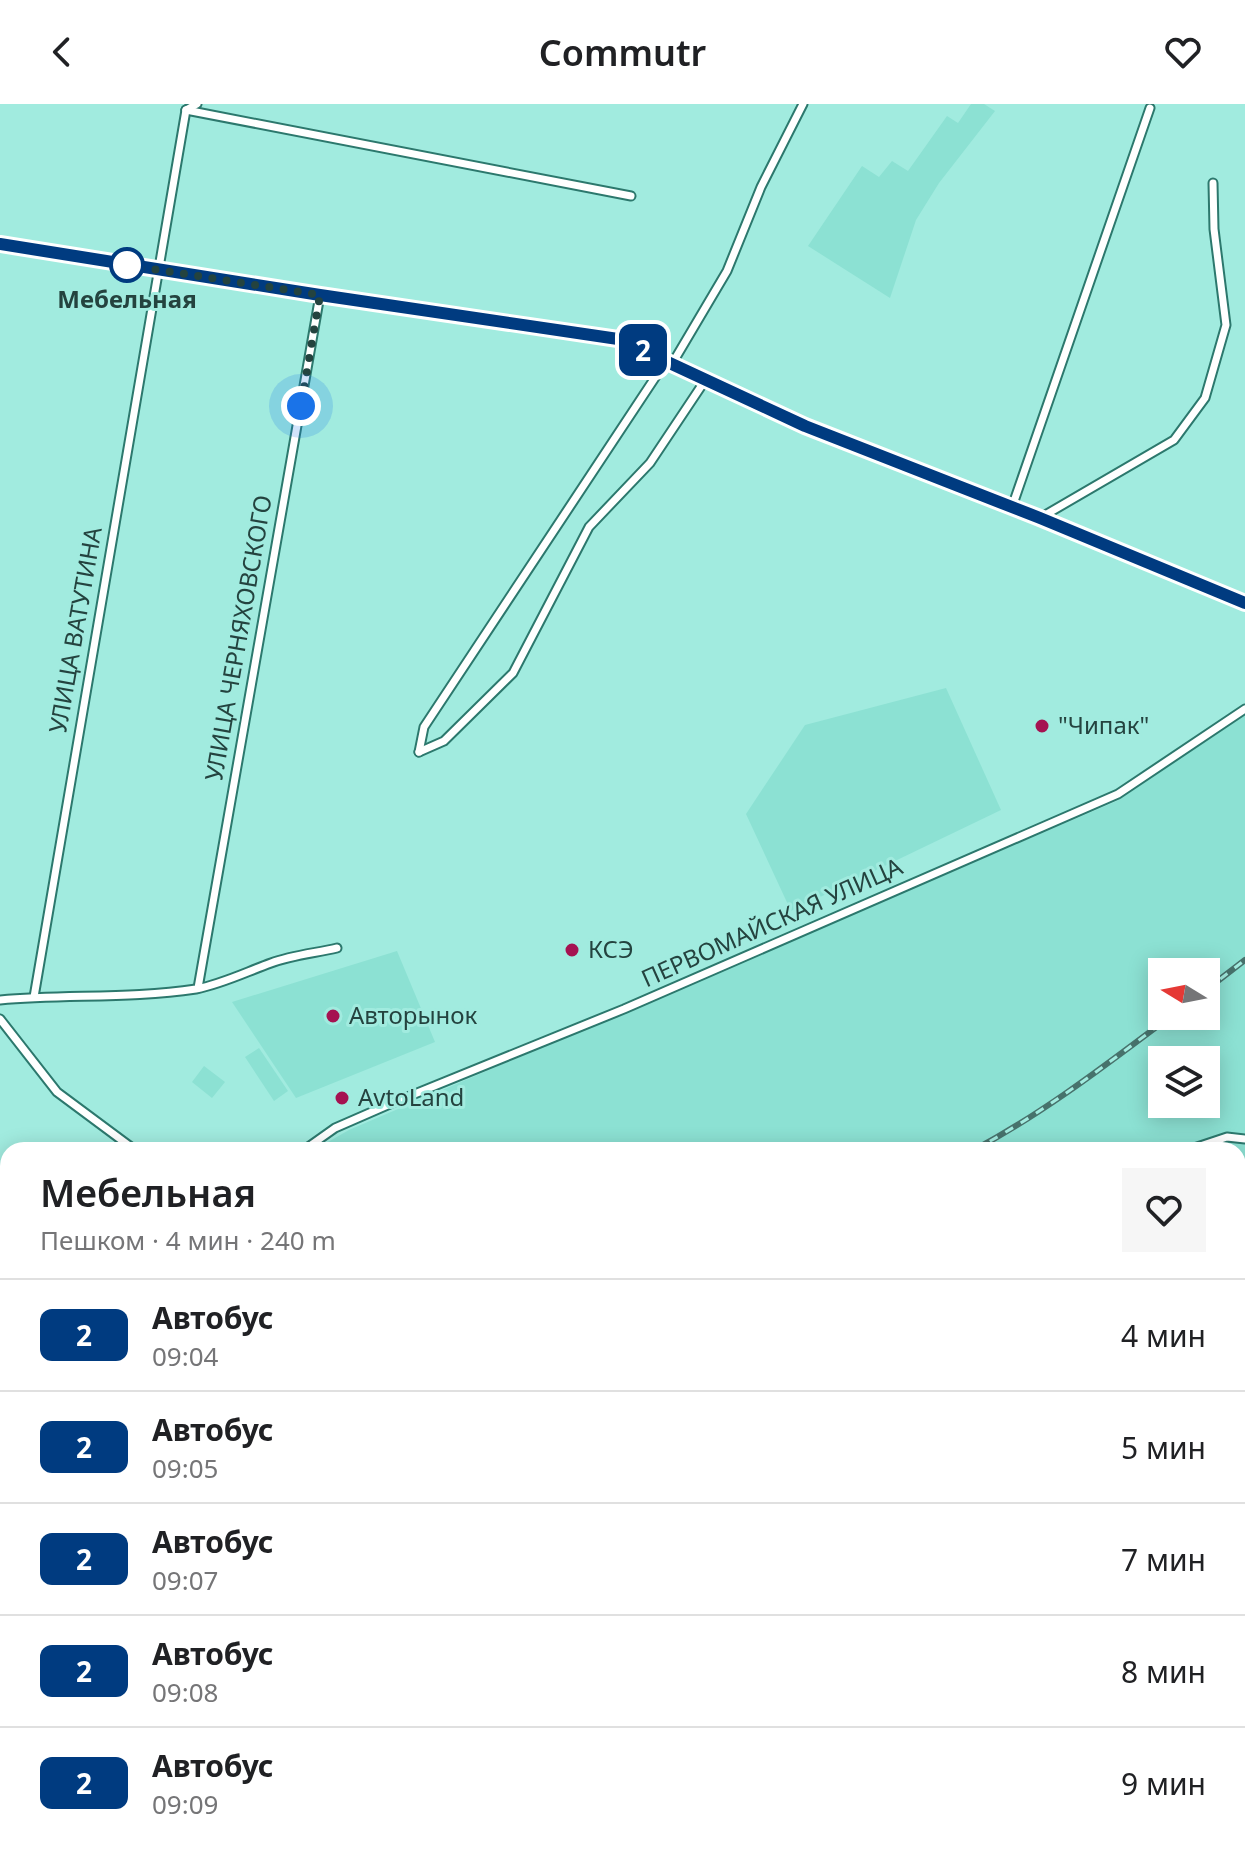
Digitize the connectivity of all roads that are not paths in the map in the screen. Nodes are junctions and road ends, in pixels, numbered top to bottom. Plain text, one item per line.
1 (197, 104) edge
2 (803, 104) edge
3 (1150, 108) dead end
4 (186, 110) junction
5 (1213, 183) dead end
6 (631, 196) dead end
7 (0, 244) edge
8 (157, 270) junction
9 (320, 295) junction
10 (669, 362) junction
11 (706, 379) junction
12 (1012, 507) junction
13 (1040, 518) junction
14 (1245, 603) edge
15 (1245, 709) edge
16 (337, 948) dead end
17 (198, 988) junction
18 (34, 997) junction
19 (0, 1000) edge
20 (0, 1019) edge
21 (1245, 1139) edge
22 (124, 1142) edge
23 (315, 1142) edge
24 (1212, 1142) edge

1 - 4 street
2 - 10 street
3 - 12 street
4 - 6 street
4 - 8 street, УЛИЦА ВАТУТИНА
5 - 13 street
7 - 8 main road
8 - 9 main road
8 - 18 street, УЛИЦА ВАТУТИНА
9 - 10 main road
9 - 17 street, УЛИЦА ЧЕРНЯХОВСКОГО
10 - 11 main road
10 - 11 street
11 - 12 main road
12 - 13 main road
13 - 14 main road
15 - 23 street, ПЕРВОМАЙСКАЯ УЛИЦА
16 - 17 street
17 - 18 street
18 - 19 street
20 - 22 street
21 - 24 street

